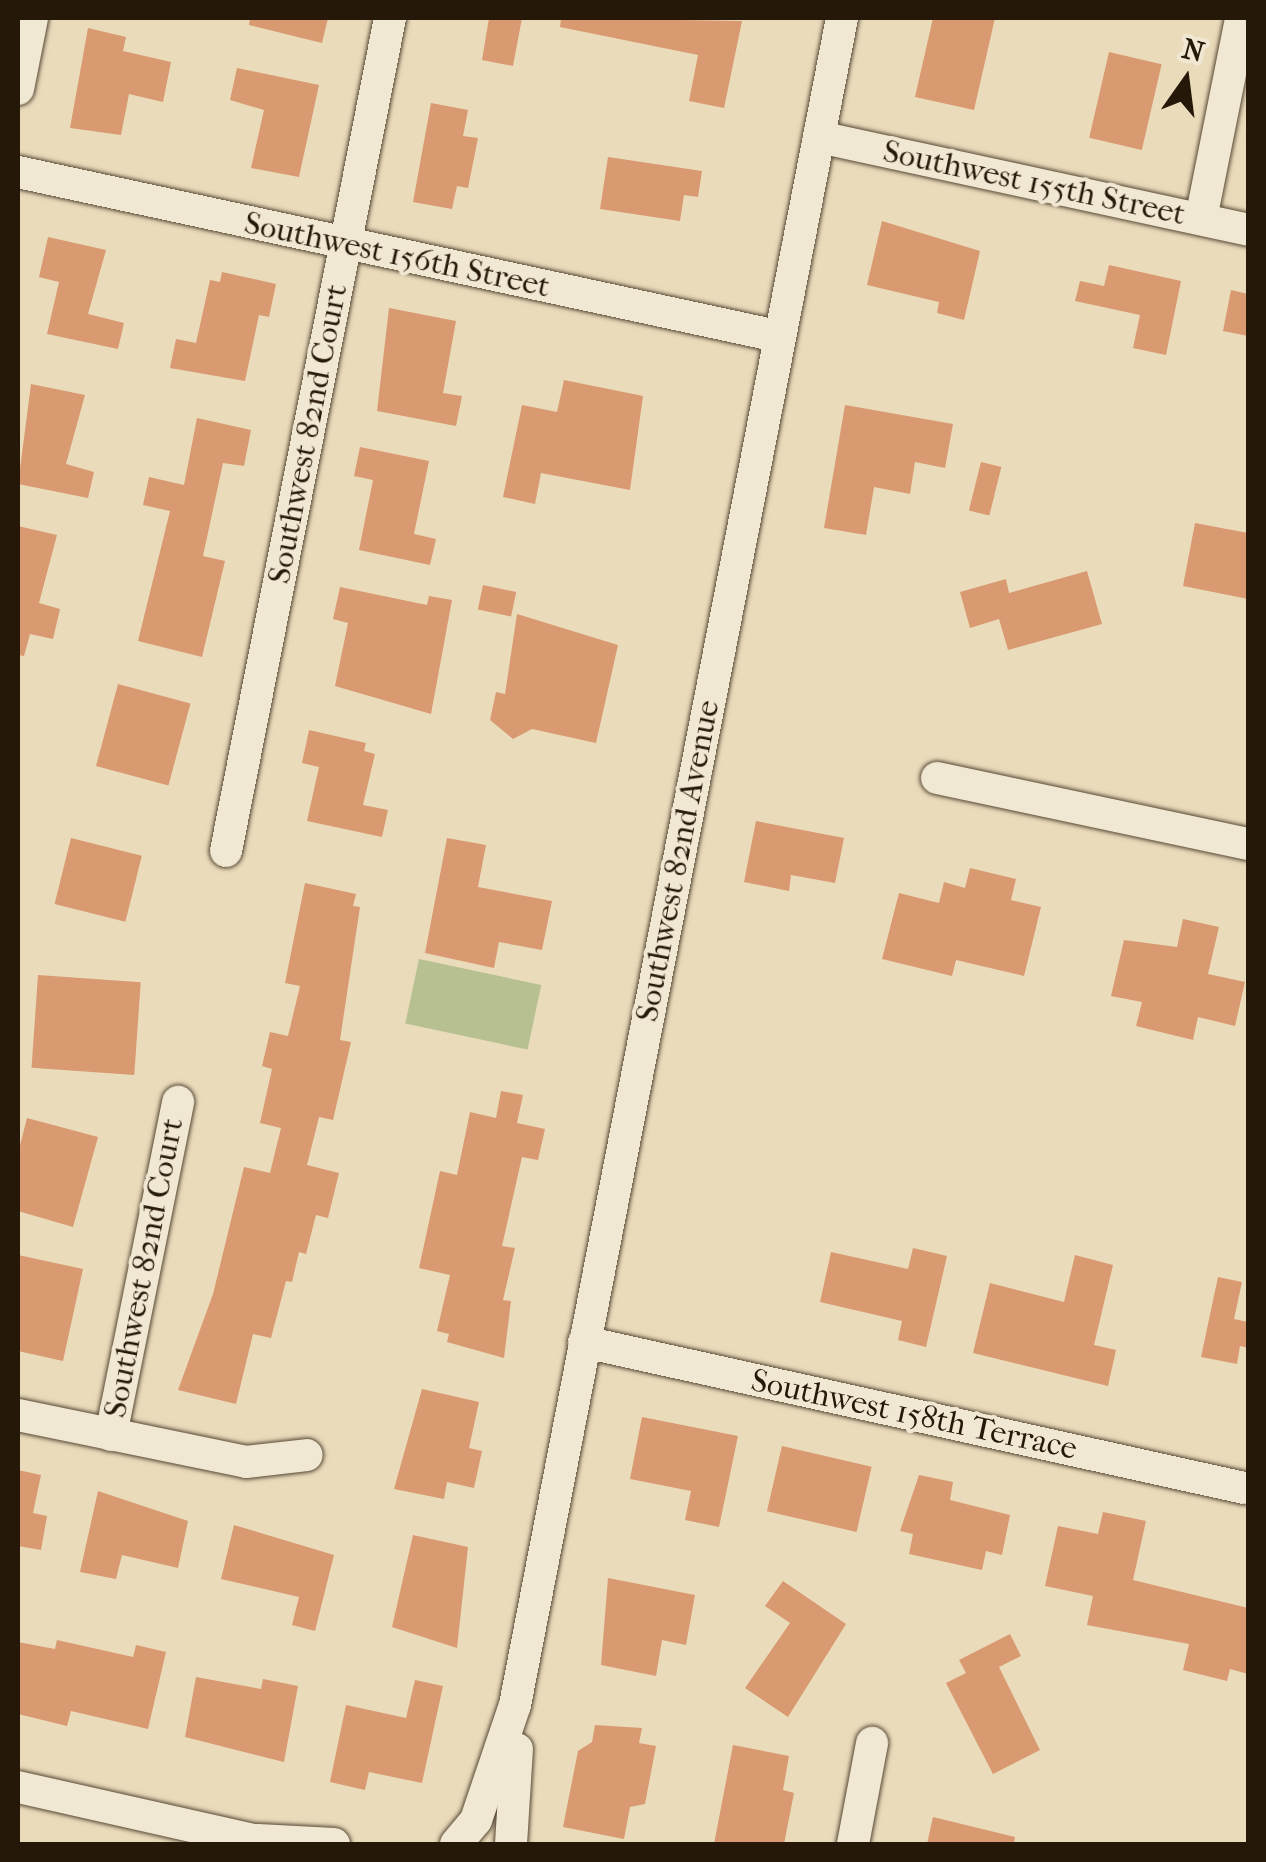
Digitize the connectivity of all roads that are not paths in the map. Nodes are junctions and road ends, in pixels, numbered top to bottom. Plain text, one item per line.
1 (32, 18) edge
2 (390, 18) edge
3 (842, 18) edge
4 (1241, 18) edge
5 (18, 89) edge
6 (819, 137) junction
7 (18, 172) edge
8 (1202, 220) junction
9 (1248, 230) edge
10 (346, 244) junction
11 (777, 336) junction
12 (937, 778) dead end
13 (1248, 844) edge
14 (226, 850) dead end
15 (178, 1102) dead end
16 (584, 1342) junction
17 (18, 1415) edge
18 (110, 1435) junction
19 (306, 1456) dead end
20 (1244, 1488) dead end
21 (515, 1705) junction
22 (872, 1743) dead end
23 (18, 1787) edge
24 (264, 1842) edge
25 (334, 1844) edge
26 (456, 1844) edge
27 (501, 1844) edge
28 (511, 1844) edge
29 (852, 1844) edge

1 - 5 street
2 - 10 street, Southwest 82nd Court
3 - 6 street, Southwest 82nd Avenue
4 - 8 street
6 - 8 street, Southwest 155th Street
6 - 11 street, Southwest 82nd Avenue
7 - 10 street, Southwest 156th Street
8 - 9 street, Southwest 155th Street
10 - 11 street, Southwest 156th Street
10 - 14 street, Southwest 82nd Court
11 - 16 street, Southwest 82nd Avenue
12 - 13 street
15 - 18 street, Southwest 82nd Court
16 - 20 street, Southwest 158th Terrace
16 - 21 street, Southwest 82nd Avenue
17 - 18 street
18 - 19 street
21 - 26 street, Southwest 82nd Avenue
21 - 28 street, Southwest 82nd Avenue
22 - 29 street
23 - 24 street
24 - 25 street
26 - 27 street

